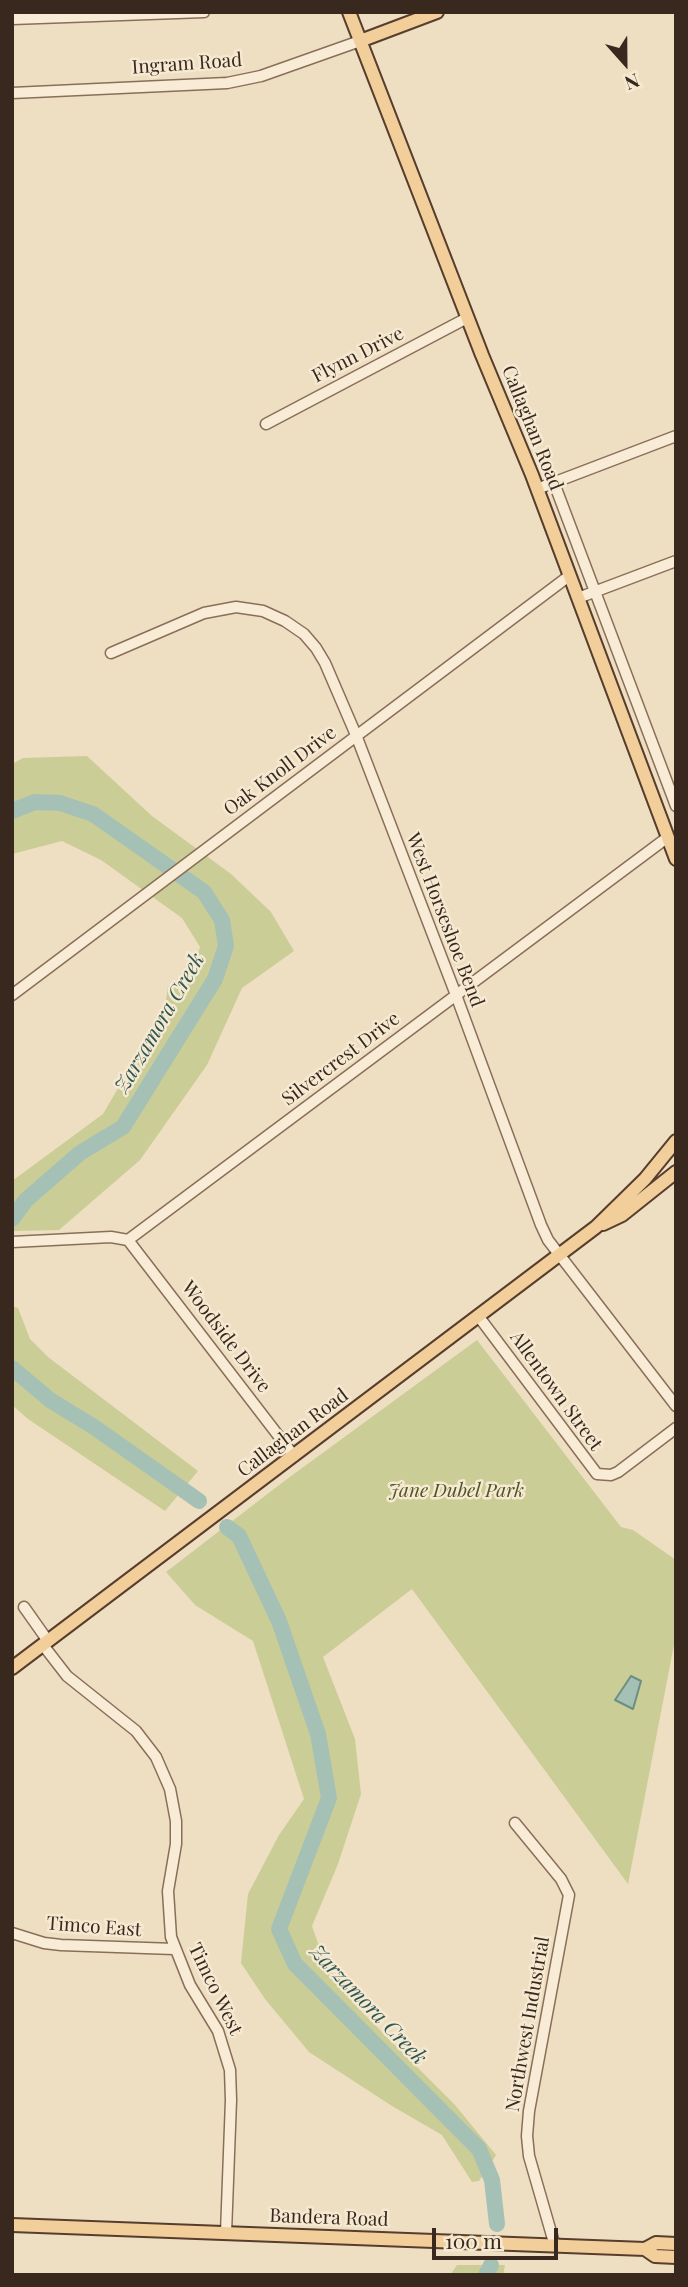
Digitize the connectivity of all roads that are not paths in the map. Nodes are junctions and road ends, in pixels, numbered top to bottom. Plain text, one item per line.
1 (204, 12) edge
2 (349, 12) edge
3 (437, 12) edge
4 (12, 19) edge
5 (360, 41) junction
6 (12, 93) edge
7 (467, 318) junction
8 (266, 424) dead end
9 (676, 436) edge
10 (554, 483) junction
11 (537, 489) junction
12 (676, 561) edge
13 (569, 576) junction
14 (594, 592) junction
15 (578, 598) junction
16 (111, 653) dead end
17 (356, 735) junction
18 (676, 806) edge
19 (657, 812) junction
20 (668, 837) junction
21 (676, 859) edge
22 (12, 995) edge
23 (456, 995) junction
24 (676, 1141) edge
25 (676, 1155) edge
26 (676, 1172) edge
27 (615, 1207) junction
28 (596, 1227) junction
29 (128, 1240) junction
30 (12, 1242) edge
31 (560, 1255) junction
32 (479, 1317) junction
33 (676, 1406) edge
34 (676, 1429) edge
35 (294, 1457) junction
36 (24, 1607) dead end
37 (46, 1643) junction
38 (12, 1668) edge
39 (515, 1823) dead end
40 (12, 1933) edge
41 (174, 1949) junction
42 (12, 2225) edge
43 (226, 2233) junction
44 (676, 2244) edge
45 (555, 2246) junction
46 (645, 2249) junction
47 (676, 2257) edge

1 - 4 street
2 - 5 main road, Callaghan Road
3 - 5 main road, Ingram Road
5 - 6 street, Ingram Road
5 - 7 main road, Callaghan Road
7 - 8 street, Flynn Drive
7 - 11 main road, Callaghan Road
9 - 10 street
10 - 11 street
10 - 14 street, Callaghan Road
11 - 13 main road, Callaghan Road
12 - 14 street
13 - 15 main road, Callaghan Road
13 - 17 street, Oak Knoll Drive
14 - 15 street
14 - 18 street, Callaghan Road
15 - 19 main road, Callaghan Road
16 - 17 street, West Horseshoe Bend
17 - 22 street, Oak Knoll Drive
17 - 23 street, West Horseshoe Bend
18 - 19 street
19 - 20 main road, Callaghan Road
20 - 21 main road, Callaghan Road
20 - 23 street, Silvercrest Drive
23 - 29 street, Silvercrest Drive
23 - 31 street, West Horseshoe Bend
24 - 27 main road, Callaghan Road
25 - 27 main road
26 - 28 main road, Callaghan Road
27 - 28 main road, Callaghan Road
28 - 31 main road, Callaghan Road
29 - 30 street
29 - 35 street, Woodside Drive
31 - 32 main road, Callaghan Road
31 - 33 street, West Horseshoe Bend
32 - 34 street, Allentown Street
32 - 35 main road, Callaghan Road
35 - 37 main road, Callaghan Road
36 - 37 street, Timco West
37 - 38 main road, Callaghan Road
37 - 41 street, Timco West
39 - 45 street, Northwest Industrial
40 - 41 street, Timco East
41 - 43 street, Timco West
42 - 43 main road, Bandera Road
43 - 45 main road, Bandera Road
44 - 46 main road, Bandera Road
45 - 46 main road, Bandera Road
46 - 47 main road, Bandera Road

